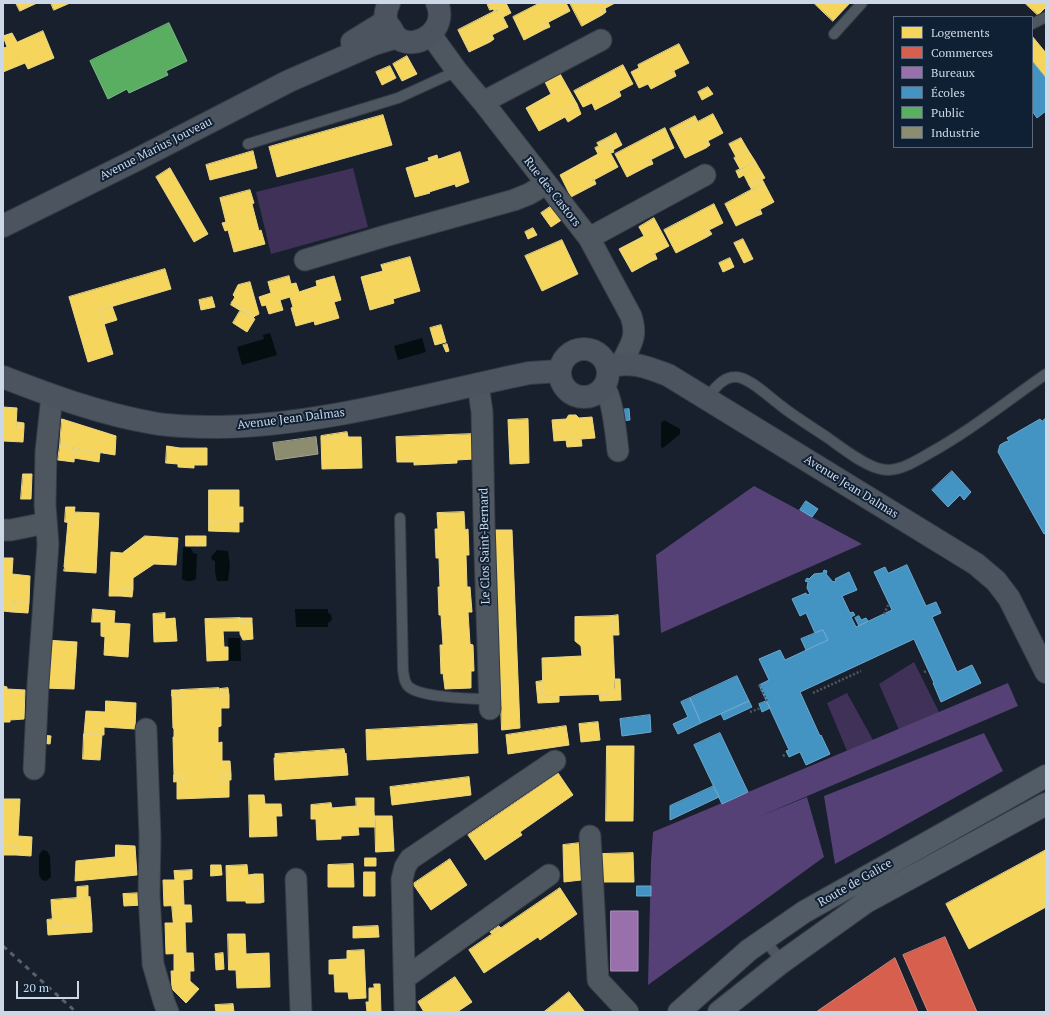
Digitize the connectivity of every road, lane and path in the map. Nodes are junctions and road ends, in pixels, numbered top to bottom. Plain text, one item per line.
1 (862, 3) edge
2 (442, 5) edge
3 (1046, 18) edge
4 (391, 20) edge
5 (1033, 24) edge
6 (834, 34) dead end
7 (431, 35) junction
8 (601, 40) dead end
9 (457, 71) junction
10 (484, 102) junction
11 (248, 144) dead end
12 (706, 175) dead end
13 (546, 184) junction
14 (22, 217) junction
15 (3, 226) edge
16 (3, 230) edge
17 (589, 238) junction
18 (305, 260) dead end
19 (559, 371) junction
20 (611, 372) junction
21 (1046, 374) edge
22 (3, 377) edge
23 (478, 384) junction
24 (52, 396) junction
25 (706, 398) junction
26 (618, 451) dead end
27 (400, 518) dead end
28 (46, 523) junction
29 (3, 530) edge
30 (889, 603) dead end
31 (884, 614) dead end
32 (927, 670) dead end
33 (861, 671) dead end
34 (924, 672) dead end
35 (1046, 672) edge
36 (759, 685) dead end
37 (813, 693) dead end
38 (767, 701) dead end
39 (490, 704) joint
40 (761, 708) dead end
41 (750, 712) dead end
42 (146, 729) dead end
43 (786, 754) dead end
44 (783, 756) dead end
45 (555, 761) dead end
46 (34, 769) dead end
47 (1046, 776) edge
48 (1046, 804) edge
49 (590, 836) dead end
50 (904, 868) junction
51 (549, 875) dead end
52 (296, 879) dead end
53 (765, 940) junction
54 (782, 962) junction
55 (405, 978) junction
56 (168, 1012) edge
57 (301, 1012) edge
58 (405, 1012) edge
59 (628, 1012) edge
60 (678, 1012) edge
61 (719, 1012) edge

1 - 6 lane
2 - 7 street
3 - 5 lane
4 - 7 street
4 - 14 street, Avenue Marius Jouveau
7 - 9 street, Rue des Castors
8 - 10 street
9 - 10 street, Rue des Castors
9 - 11 lane
10 - 13 street, Rue des Castors
12 - 17 street
13 - 17 street, Rue des Castors
13 - 18 street
14 - 15 street, Avenue Marius Jouveau
14 - 16 street, Avenue Marius Jouveau
17 - 20 street, Rue des Castors
19 - 20 street
19 - 20 street
19 - 23 street, Avenue Jean Dalmas
20 - 25 street, Avenue Jean Dalmas
20 - 26 street
21 - 25 lane
22 - 24 street, Avenue Jean Dalmas
23 - 24 street, Avenue Jean Dalmas
23 - 39 street, Le Clos Saint-Bernard
24 - 28 street
25 - 35 street, Avenue Jean Dalmas
27 - 39 lane
28 - 29 street
28 - 46 street
30 - 31 path
32 - 34 path
33 - 37 path
36 - 38 path
40 - 41 path
42 - 56 street
43 - 44 path
45 - 55 street
47 - 50 main road, Route de Galice
48 - 50 main road, Route de Galice
49 - 59 street
50 - 53 main road, Route de Galice
50 - 54 main road, Route de Galice
51 - 55 street
52 - 57 street
53 - 54 lane
53 - 60 main road, Route de Galice
54 - 61 main road, Route de Galice
55 - 58 street

